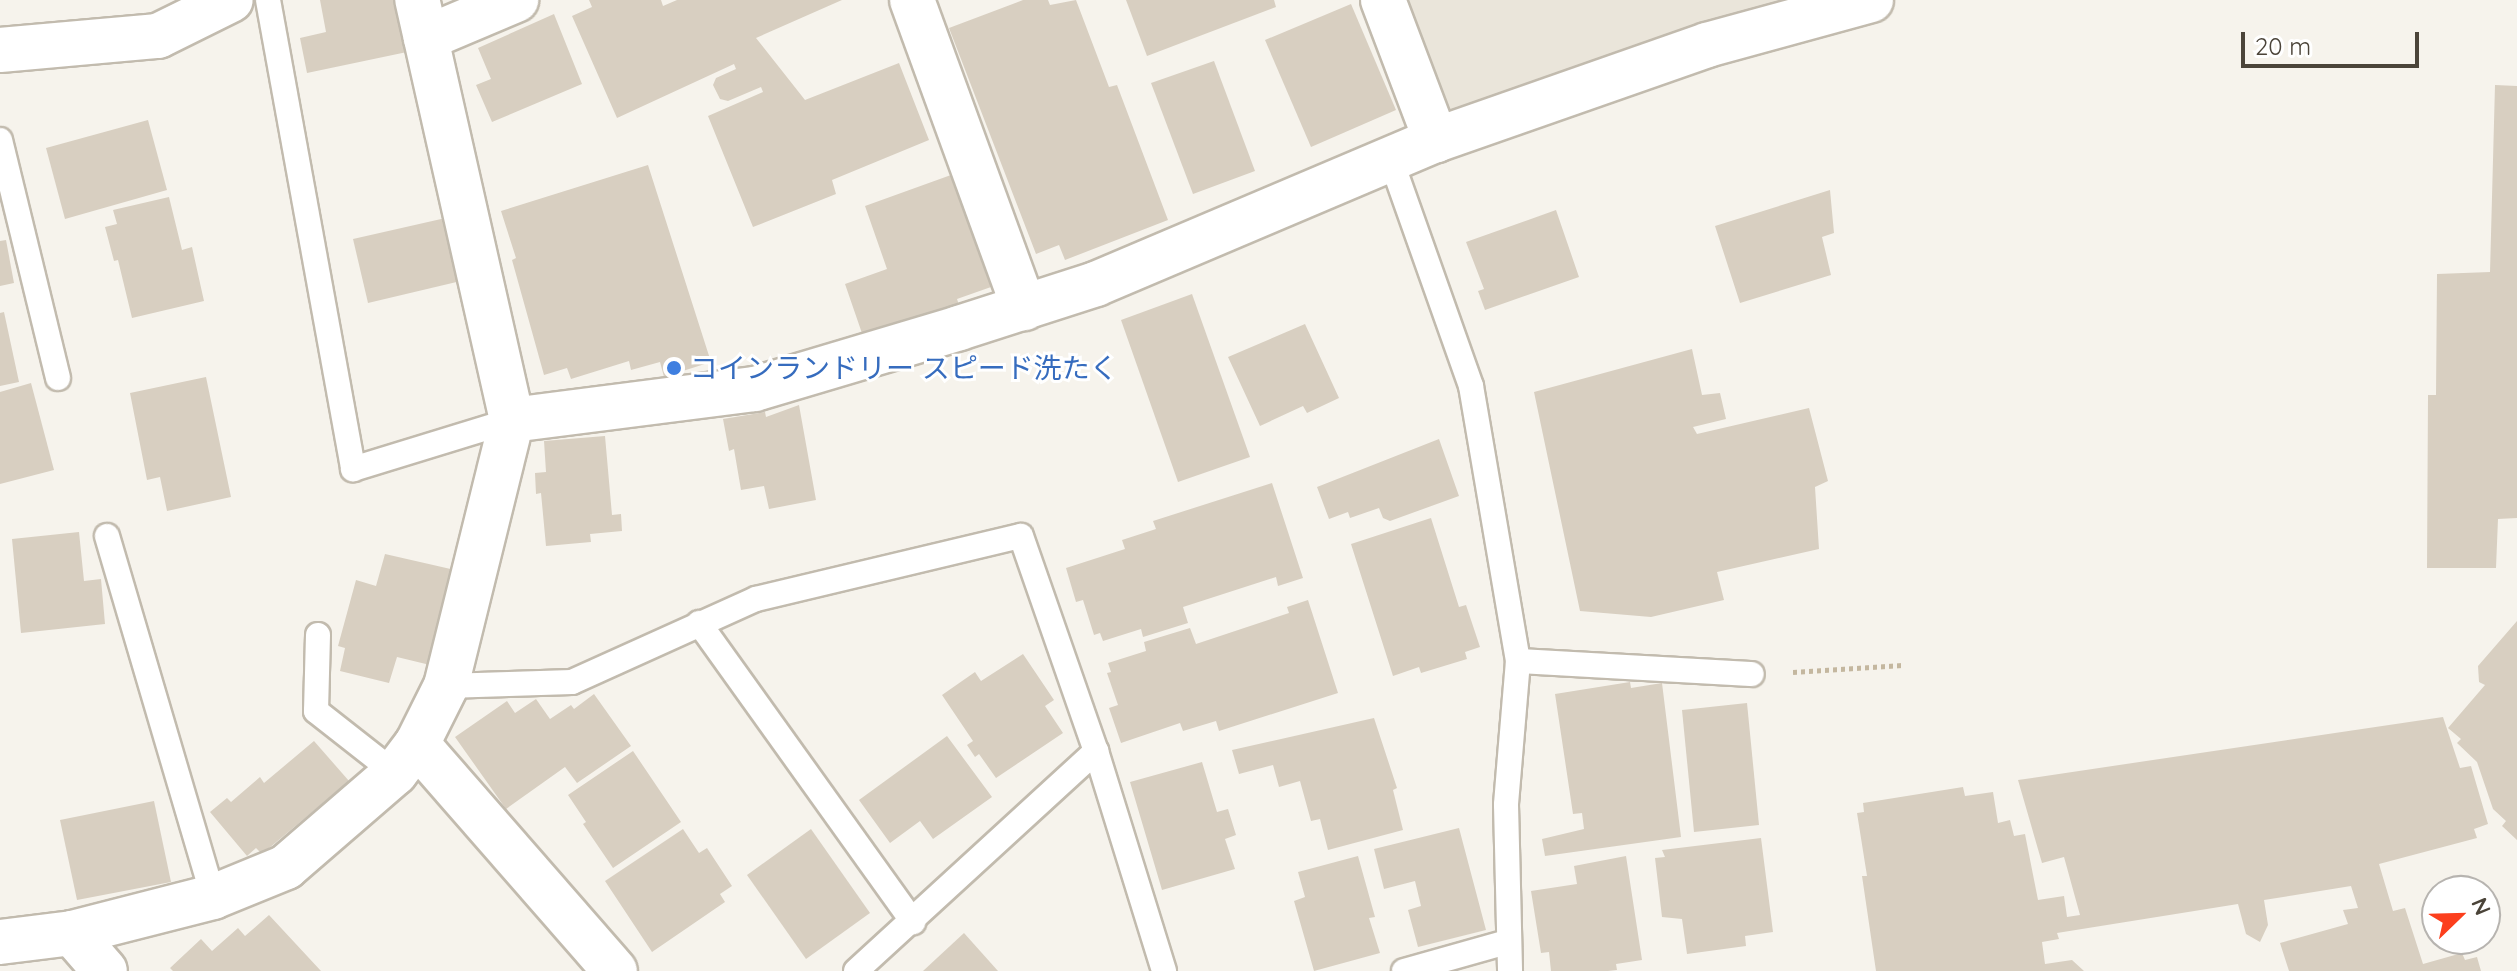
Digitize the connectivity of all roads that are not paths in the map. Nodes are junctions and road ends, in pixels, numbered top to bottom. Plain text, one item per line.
1 (231, 0) edge
2 (268, 0) edge
3 (516, 0) edge
4 (912, 0) edge
5 (1383, 0) edge
6 (1871, 0) edge
7 (422, 19) edge
8 (0, 50) edge
9 (0, 140) edge
10 (1436, 140) junction
11 (1391, 160) junction
12 (1024, 308) junction
13 (58, 378) dead end
14 (512, 420) junction
15 (107, 536) dead end
16 (699, 623) junction
17 (318, 635) dead end
18 (1518, 661) junction
19 (1752, 674) road end
20 (446, 686) junction
21 (1096, 751) junction
22 (406, 758) junction
23 (213, 897) junction
24 (913, 922) junction
25 (72, 933) junction
26 (0, 942) edge
27 (1507, 942) junction
28 (105, 971) edge
29 (615, 971) edge
30 (856, 971) edge
31 (1164, 971) edge
32 (1404, 971) edge
33 (1510, 971) edge

1 - 8 street
2 - 14 lane
3 - 7 street
4 - 12 street
5 - 10 street
6 - 10 street
7 - 14 street
9 - 13 lane
10 - 11 street
11 - 12 street
11 - 18 lane
12 - 14 street
14 - 20 street
15 - 23 lane
16 - 20 lane
16 - 21 lane
16 - 24 lane
17 - 22 lane
18 - 19 lane
18 - 27 lane
20 - 22 street
21 - 24 lane
21 - 31 lane
22 - 23 street
22 - 29 street
23 - 25 street
24 - 30 lane
25 - 26 street
25 - 28 street
27 - 32 lane
27 - 33 lane

